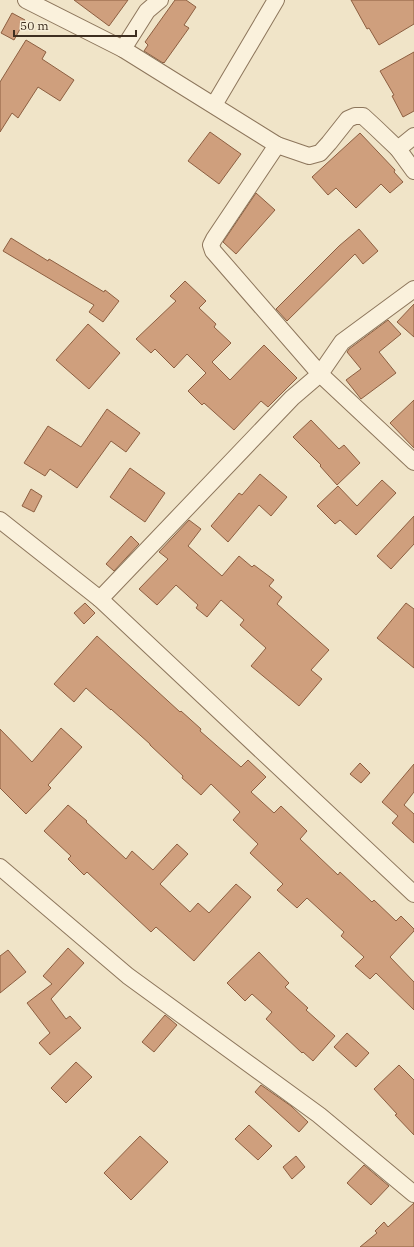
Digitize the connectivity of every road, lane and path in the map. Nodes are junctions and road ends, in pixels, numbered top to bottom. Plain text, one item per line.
1 (26, 0) edge
2 (160, 0) edge
3 (276, 0) edge
4 (123, 49) junction
5 (214, 105) junction
6 (414, 136) edge
7 (277, 145) junction
8 (398, 149) junction
9 (414, 172) edge
10 (414, 289) edge
11 (320, 374) junction
12 (414, 462) edge
13 (0, 520) edge
14 (100, 599) junction
15 (0, 867) edge
16 (414, 894) edge
17 (414, 1194) edge

1 - 4 street
2 - 4 street
3 - 5 street
4 - 5 street
5 - 7 street
6 - 8 street
7 - 8 street
7 - 11 street
8 - 9 street
10 - 11 street
11 - 12 street
11 - 14 street
13 - 14 street
14 - 16 street
15 - 17 street

